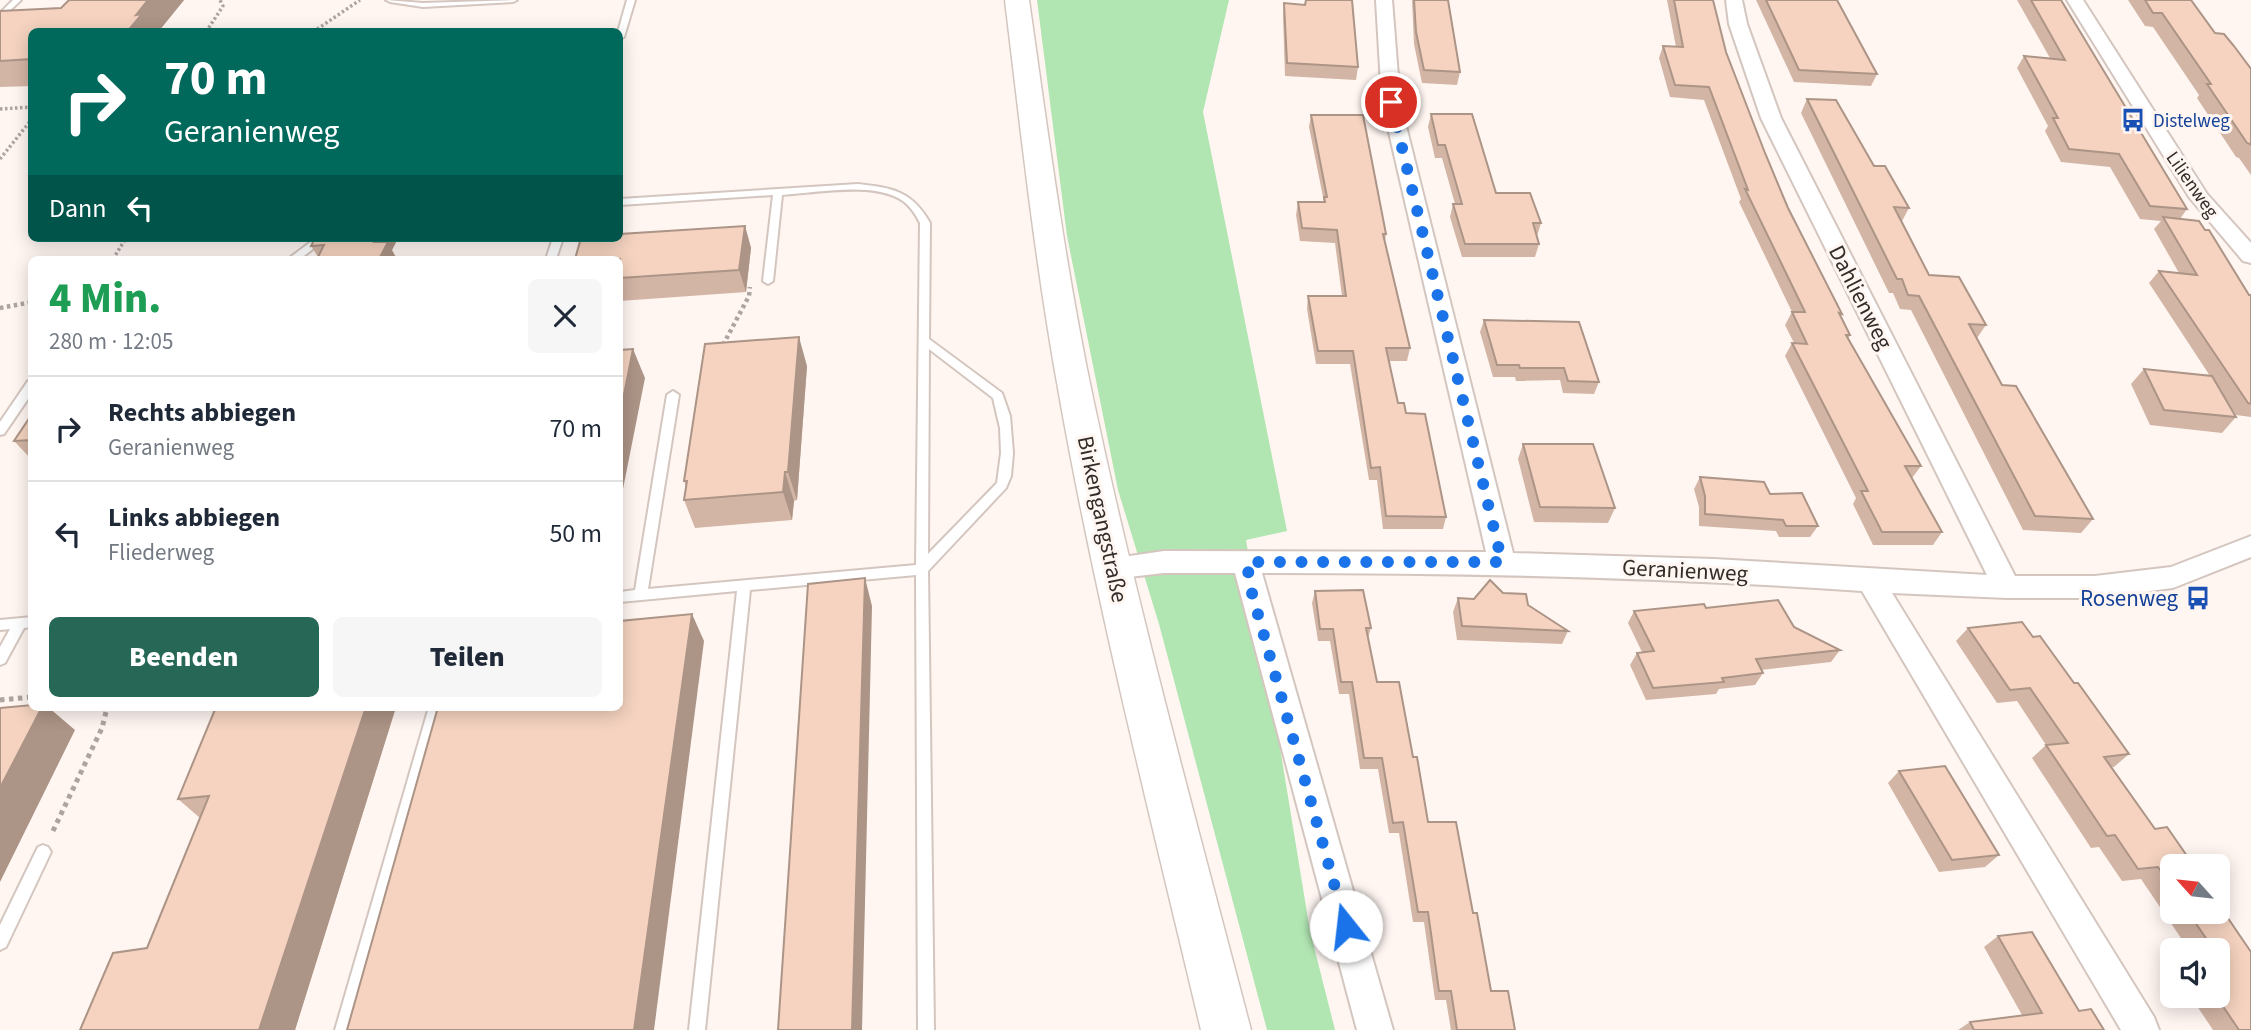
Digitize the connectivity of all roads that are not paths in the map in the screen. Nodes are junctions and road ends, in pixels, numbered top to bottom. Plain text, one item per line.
1 (17, 0) edge
2 (390, 0) edge
3 (513, 0) edge
4 (631, 0) edge
5 (1017, 0) edge
6 (1384, 0) edge
7 (1734, 0) edge
8 (2076, 0) edge
9 (0, 18) edge
10 (622, 28) edge
11 (778, 192) junction
12 (623, 202) edge
13 (316, 242) edge
14 (297, 256) edge
15 (2251, 256) edge
16 (768, 281) road end
17 (924, 340) junction
18 (28, 390) edge
19 (673, 395) dead end
20 (0, 431) edge
21 (2251, 546) edge
22 (1247, 562) junction
23 (1502, 562) junction
24 (1112, 568) junction
25 (922, 569) junction
26 (1870, 581) junction
27 (744, 585) junction
28 (2007, 587) junction
29 (641, 595) junction
30 (623, 597) edge
31 (26, 623) edge
32 (0, 625) edge
33 (0, 659) edge
34 (435, 711) edge
35 (43, 852) road end
36 (0, 942) edge
37 (343, 1030) edge
38 (697, 1030) edge
39 (926, 1030) edge
40 (1226, 1030) edge
41 (1375, 1030) edge
42 (2141, 1030) edge

1 - 9 lane
2 - 3 lane
4 - 10 lane
5 - 24 street, Birkengangstraße
6 - 23 street
7 - 28 street, Dahlienweg
8 - 15 street, Lilienweg
11 - 12 lane
11 - 16 lane
11 - 17 lane
13 - 14 lane
17 - 25 lane
17 - 25 lane
18 - 20 lane
19 - 29 lane
21 - 28 street, Geranienweg
22 - 23 street, Geranienweg
22 - 24 street, Geranienweg
22 - 41 street
23 - 26 street, Geranienweg
24 - 40 street, Birkengangstraße
25 - 27 lane
25 - 39 lane
26 - 28 street, Geranienweg
26 - 42 street
27 - 29 lane
27 - 38 lane
29 - 30 lane
31 - 32 lane
31 - 33 lane
34 - 37 lane
35 - 36 lane

